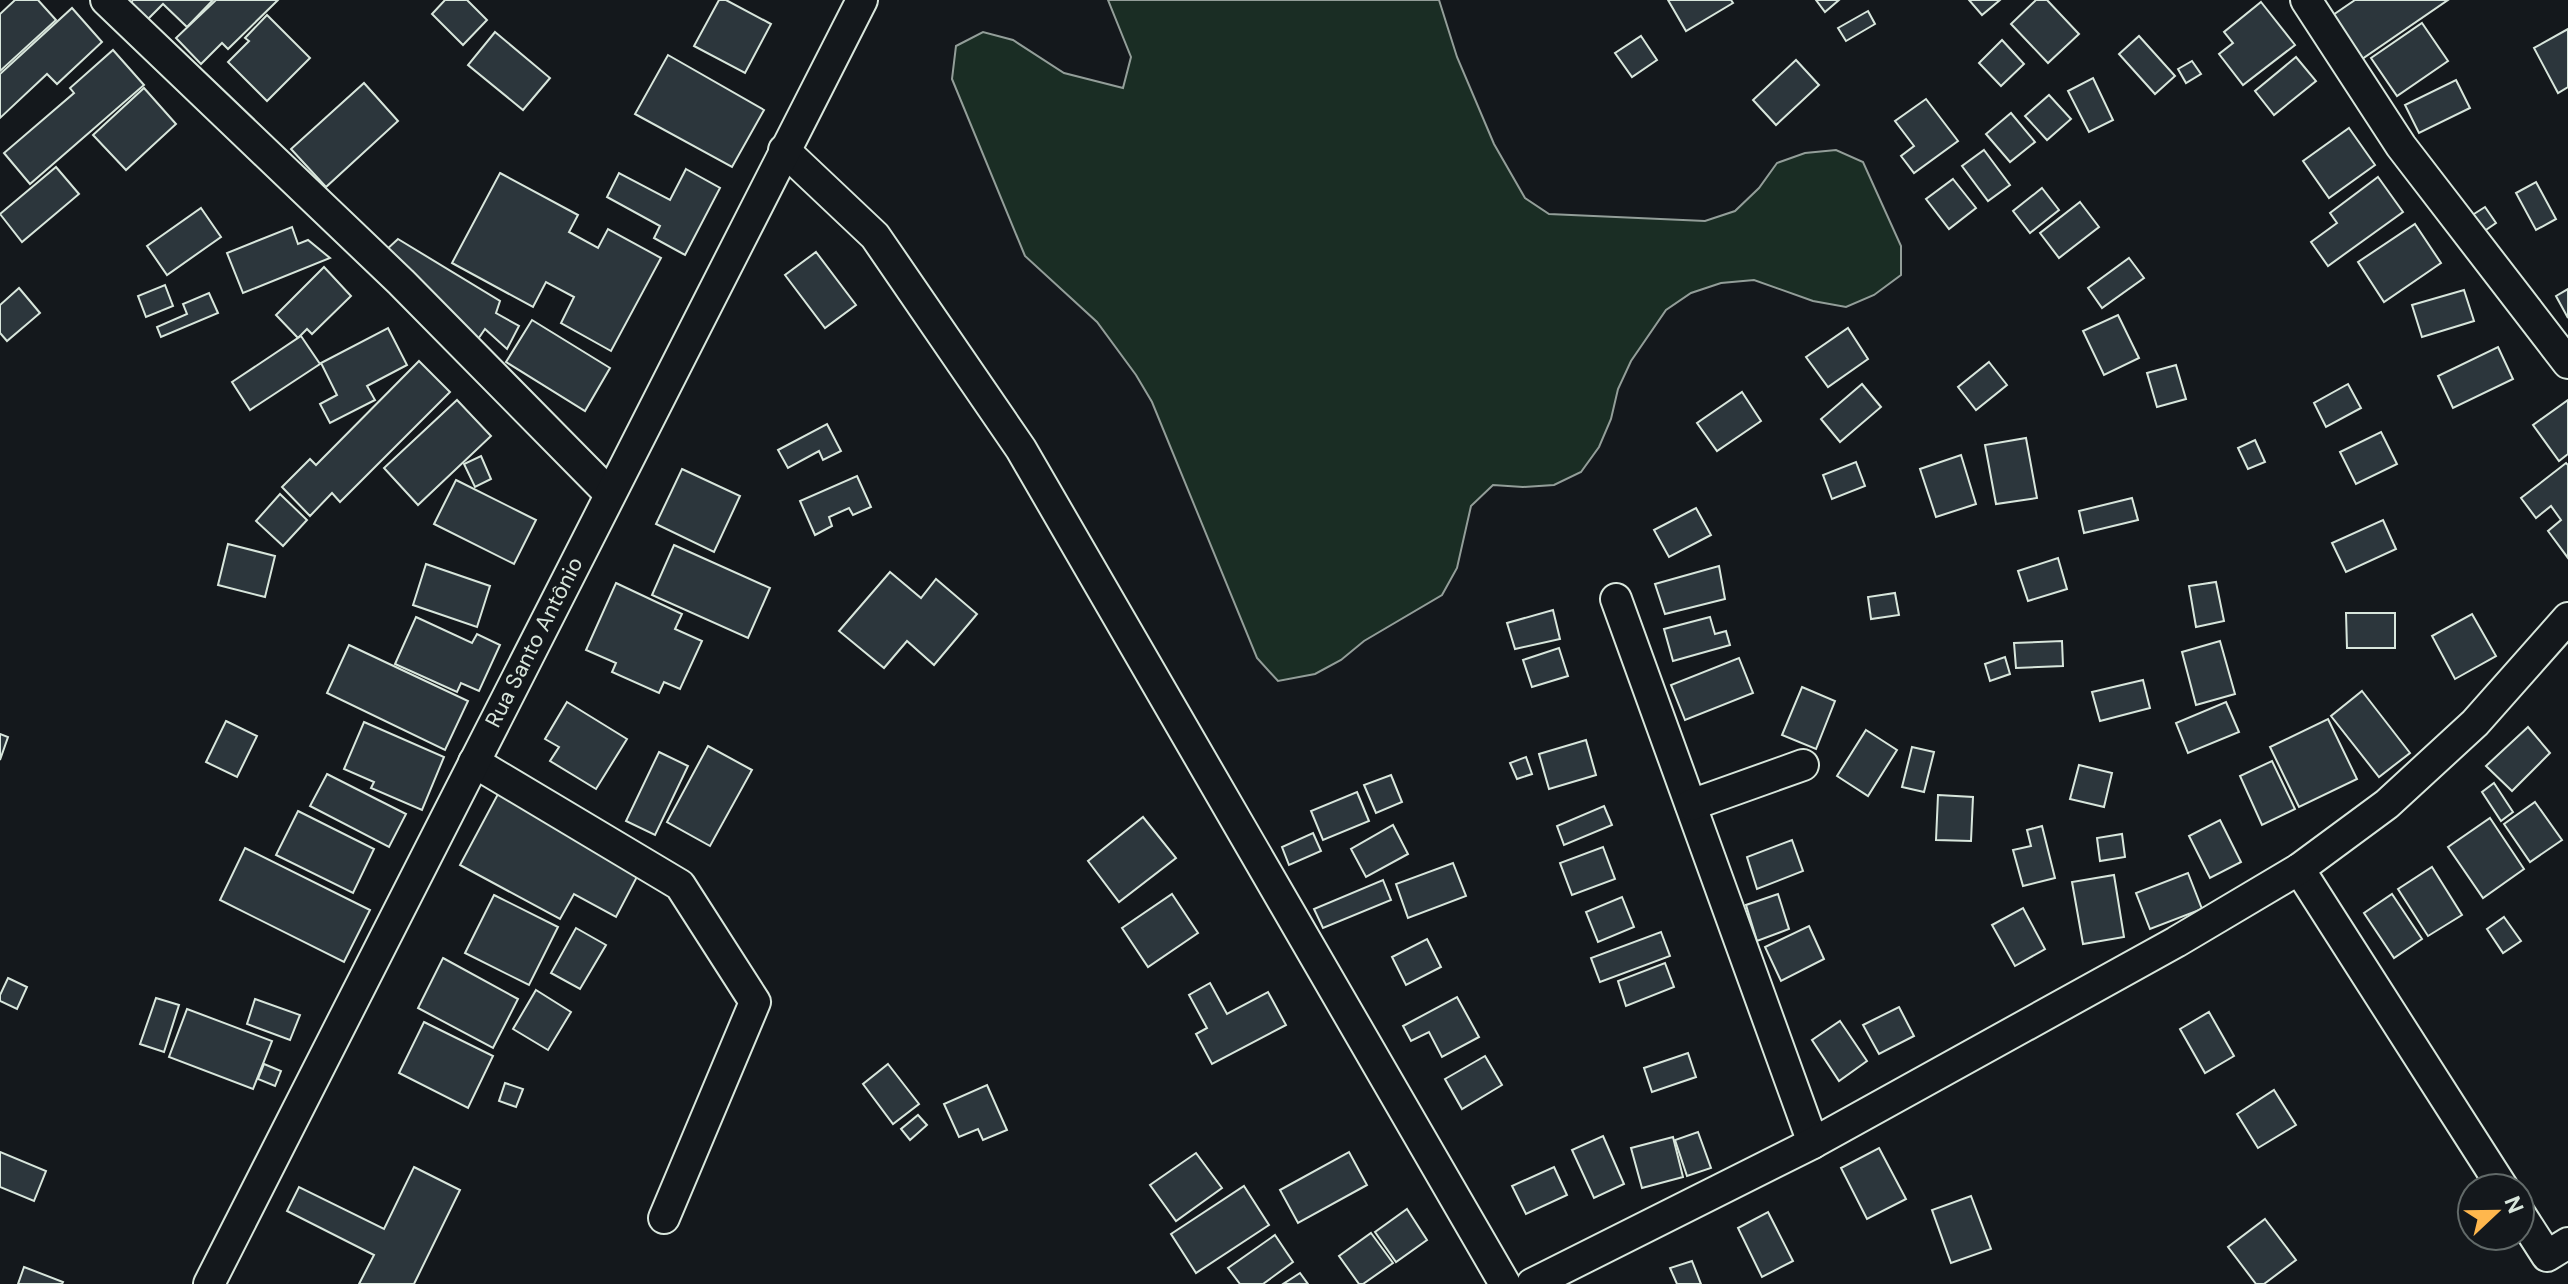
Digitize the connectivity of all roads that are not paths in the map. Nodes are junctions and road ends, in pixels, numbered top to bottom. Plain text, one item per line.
1 (106, 0) edge
2 (862, 0) edge
3 (2306, 0) edge
4 (784, 150) junction
5 (2568, 363) edge
6 (609, 493) junction
7 (1616, 599) dead end
8 (2568, 618) edge
9 (474, 762) junction
10 (1803, 765) dead end
11 (1691, 805) junction
12 (2299, 869) junction
13 (1813, 1143) junction
14 (2493, 1172) edge
15 (664, 1218) dead end
16 (2536, 1239) edge
17 (2568, 1243) edge
18 (209, 1284) edge
19 (1505, 1284) edge
20 (1532, 1284) edge

1 - 6 street
2 - 4 street, Rua Santo Antônio
3 - 5 street
4 - 6 street, Rua Santo Antônio
4 - 19 street
6 - 9 street, Rua Santo Antônio
7 - 11 street
8 - 12 street
9 - 15 street
9 - 18 street, Rua Santo Antônio
10 - 11 street
11 - 13 street
12 - 13 street
12 - 14 street
13 - 20 street
16 - 17 street

